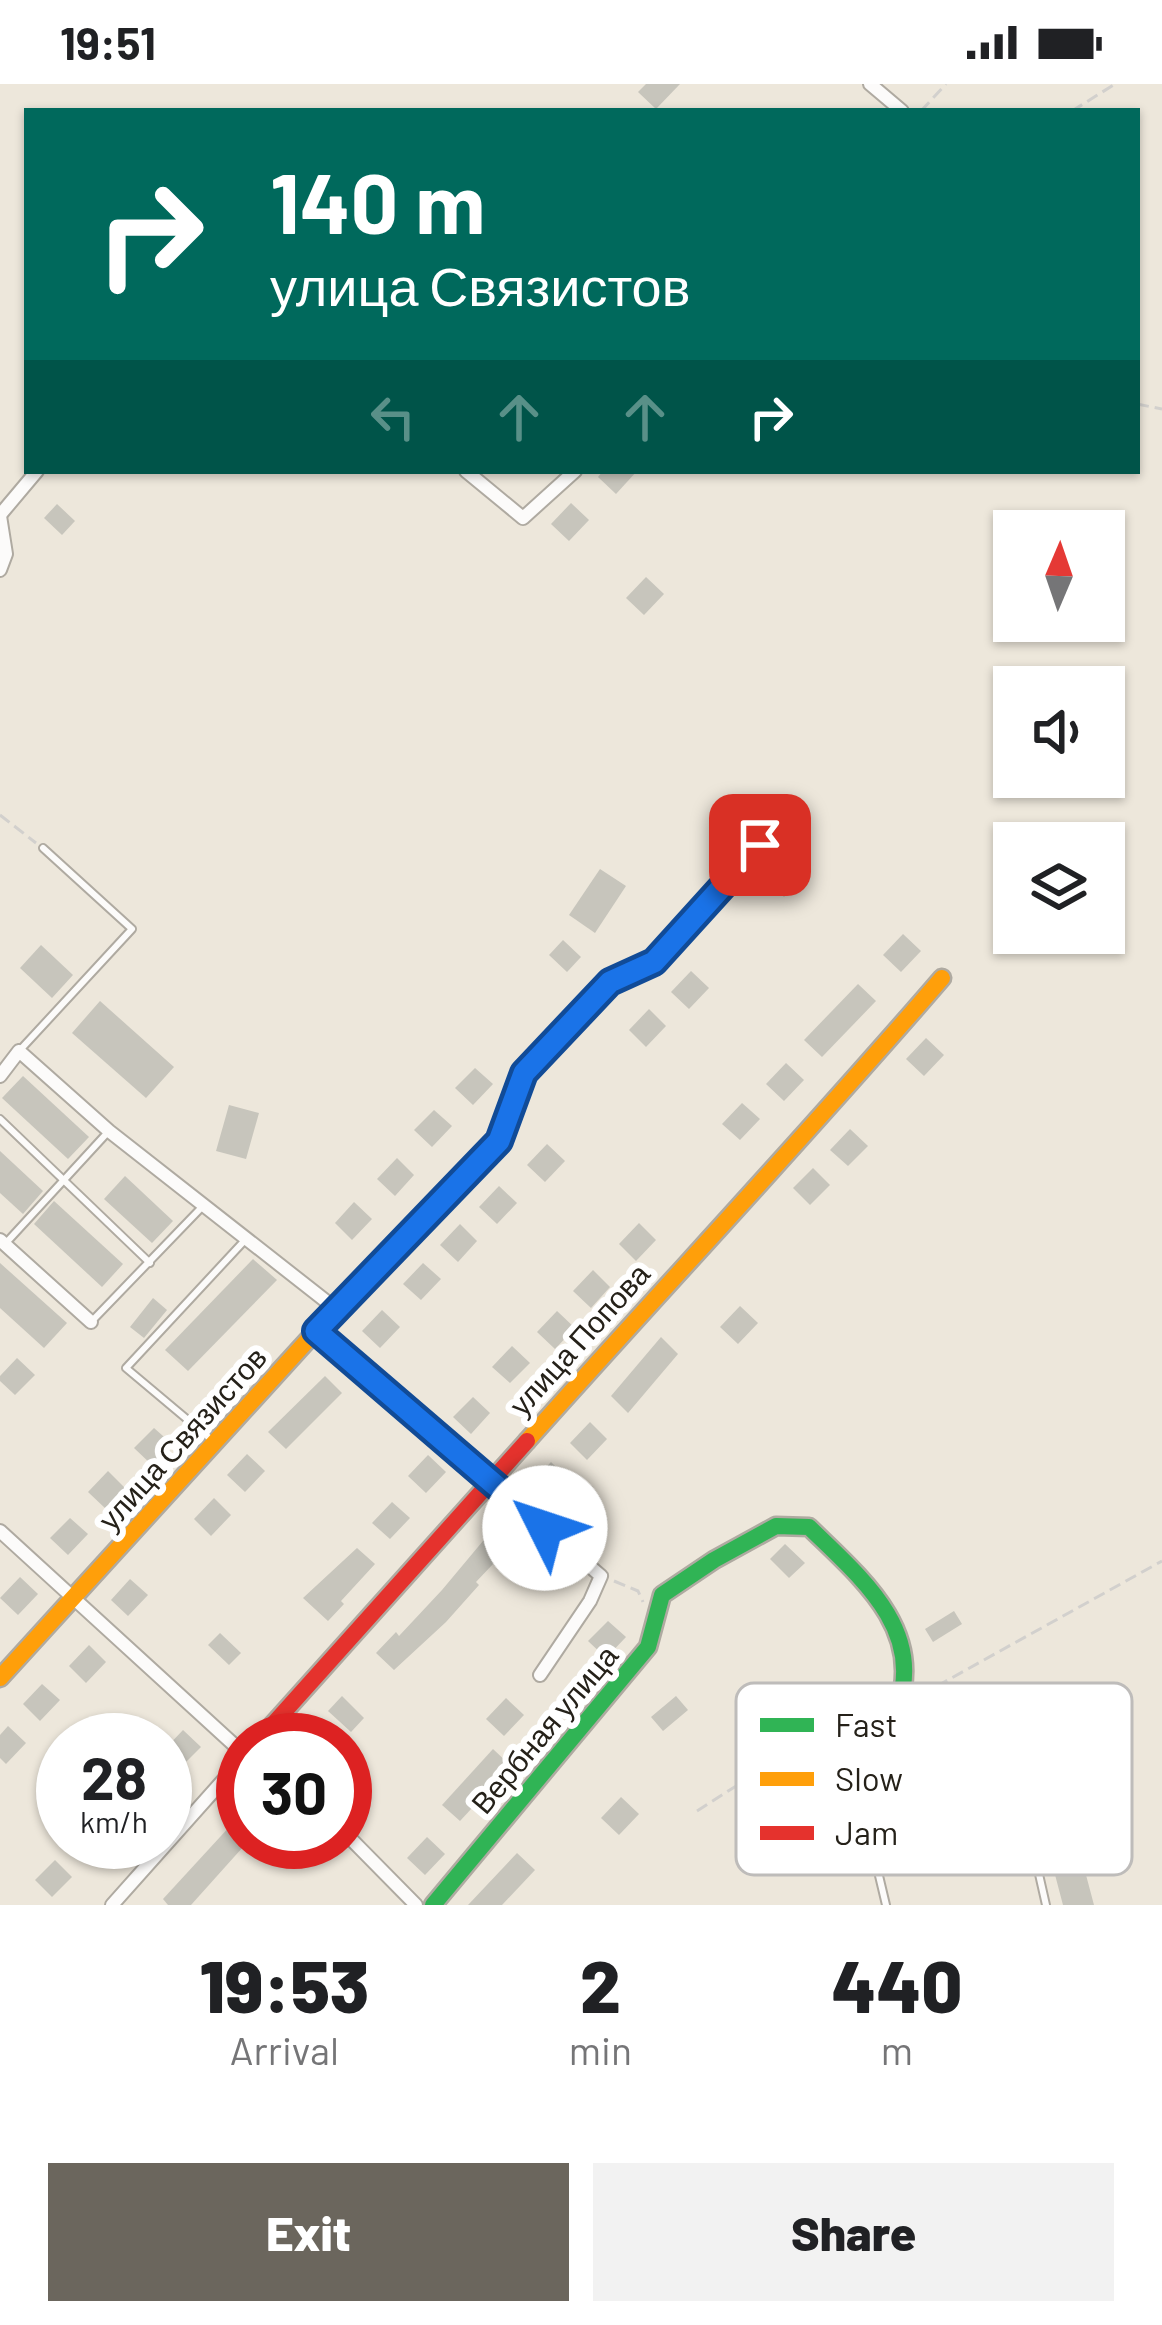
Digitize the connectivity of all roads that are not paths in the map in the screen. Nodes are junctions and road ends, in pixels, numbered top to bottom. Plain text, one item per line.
1 (870, 84) edge
2 (898, 108) edge
3 (34, 474) edge
4 (470, 474) edge
5 (572, 474) edge
6 (0, 515) edge
7 (0, 570) edge
8 (787, 816) dead end
9 (43, 848) road end
10 (942, 978) dead end
11 (19, 1051) junction
12 (0, 1076) edge
13 (0, 1119) edge
14 (109, 1131) junction
15 (63, 1180) junction
16 (202, 1207) junction
17 (246, 1239) junction
18 (3, 1242) edge
19 (150, 1263) junction
20 (336, 1310) junction
21 (91, 1322) joint
22 (316, 1331) junction
23 (215, 1443) junction
24 (490, 1480) junction
25 (0, 1531) edge
26 (75, 1600) junction
27 (540, 1675) dead end
28 (0, 1678) edge
29 (905, 1683) edge
30 (283, 1713) edge
31 (216, 1730) edge
32 (216, 1786) edge
33 (372, 1860) edge
34 (879, 1875) edge
35 (1039, 1875) edge
36 (112, 1905) edge
37 (416, 1905) edge
38 (433, 1905) edge
39 (886, 1905) edge
40 (1046, 1905) edge

1 - 2 street
3 - 6 street
4 - 5 street
6 - 7 street
8 - 20 street, улица Связистов
9 - 11 lane
10 - 24 street, улица Попова
11 - 12 street
11 - 14 street
13 - 15 lane
14 - 15 lane
14 - 16 street
15 - 18 lane
15 - 19 lane
16 - 17 street
16 - 19 lane
17 - 20 street
17 - 23 lane
18 - 21 street
19 - 21 lane
20 - 22 street, улица Связистов
22 - 23 street, улица Связистов
22 - 24 street
23 - 26 street, улица Связистов
24 - 27 street
24 - 30 street, улица Попова
25 - 26 street
26 - 28 street, улица Связистов
26 - 31 street
29 - 38 street, Вербная улица
32 - 36 street
33 - 37 street
34 - 39 lane
35 - 40 lane

